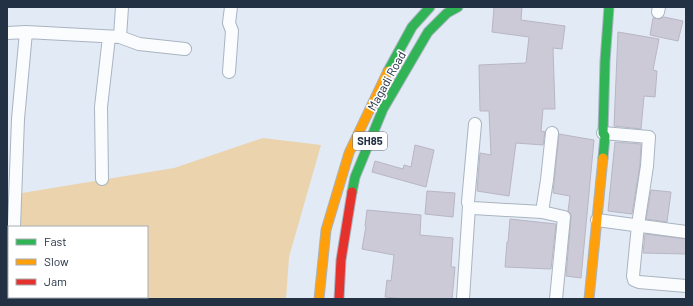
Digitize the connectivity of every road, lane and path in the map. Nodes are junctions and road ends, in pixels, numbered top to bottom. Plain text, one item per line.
1 (122, 7) edge
2 (232, 7) edge
3 (430, 7) edge
4 (458, 7) edge
5 (609, 7) edge
6 (26, 32) junction
7 (7, 33) edge
8 (114, 37) junction
9 (185, 49) dead end
10 (229, 72) dead end
11 (476, 124) dead end
12 (552, 133) dead end
13 (603, 133) junction
14 (102, 179) dead end
15 (11, 196) edge
16 (469, 206) junction
17 (542, 212) junction
18 (597, 220) junction
19 (638, 225) junction
20 (14, 226) edge
21 (686, 232) edge
22 (686, 286) edge
23 (319, 299) edge
24 (339, 299) edge
25 (463, 299) edge
26 (556, 299) edge
27 (590, 299) edge

1 - 8 street
2 - 10 street
3 - 23 main road, Magadi Road / SH85
4 - 24 main road, Magadi Road / SH85
5 - 13 main road
6 - 7 street
6 - 8 street
6 - 15 street
8 - 9 street
8 - 14 street
11 - 16 street
12 - 17 street
13 - 18 main road
13 - 19 street
15 - 20 street
16 - 17 street
16 - 25 street
17 - 26 street
18 - 19 street
18 - 27 main road
19 - 21 street
19 - 22 street

